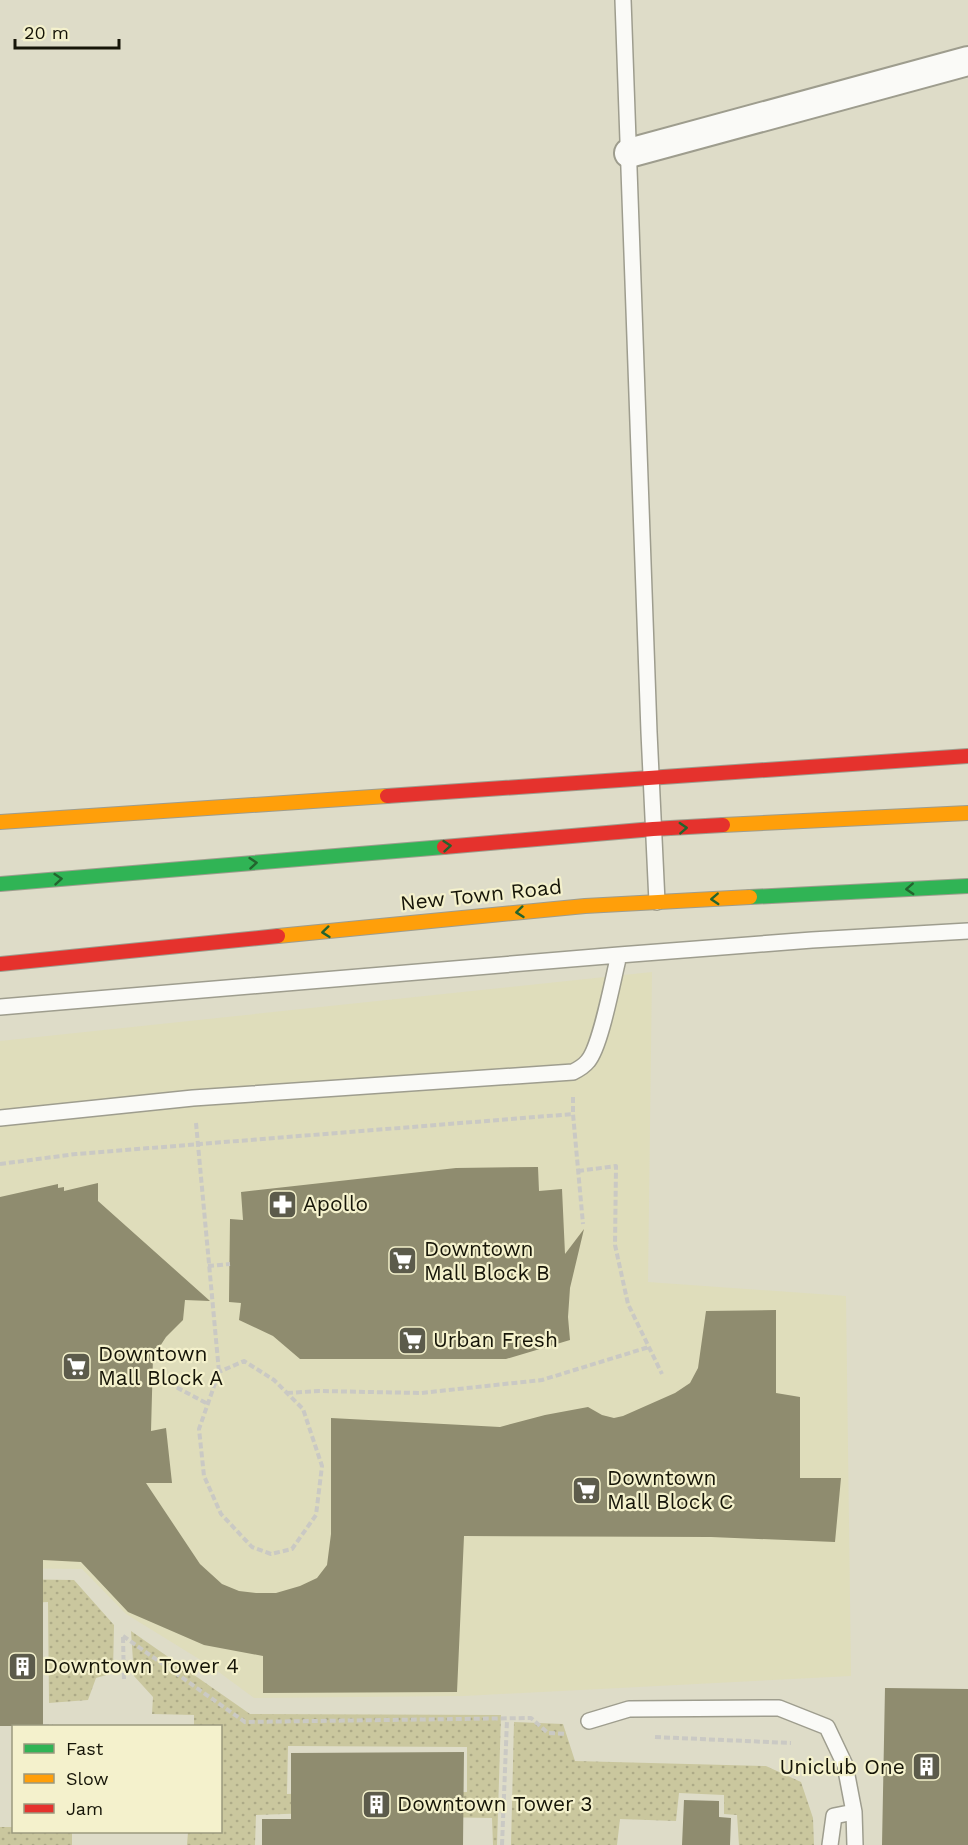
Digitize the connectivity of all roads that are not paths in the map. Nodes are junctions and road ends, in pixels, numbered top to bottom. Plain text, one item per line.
1 (623, 0) edge
2 (968, 61) edge
3 (629, 153) junction
4 (968, 756) edge
5 (651, 778) junction
6 (968, 813) edge
7 (0, 822) edge
8 (652, 830) junction
9 (0, 884) edge
10 (968, 886) edge
11 (657, 902) junction
12 (968, 931) edge
13 (619, 955) junction
14 (0, 964) edge
15 (0, 1007) edge
16 (0, 1118) edge
17 (589, 1721) dead end
18 (855, 1812) junction
19 (830, 1845) edge
20 (855, 1845) edge

1 - 3 lane
2 - 3 street
3 - 5 lane
4 - 5 main road
5 - 7 main road
5 - 8 lane
8 -> 6 main road
9 -> 8 main road
8 - 11 lane
10 -> 11 main road, New Town Road
11 -> 14 main road, New Town Road
12 - 13 lane
13 - 15 lane
13 - 16 lane
17 - 18 lane
18 - 19 lane
18 - 20 lane

